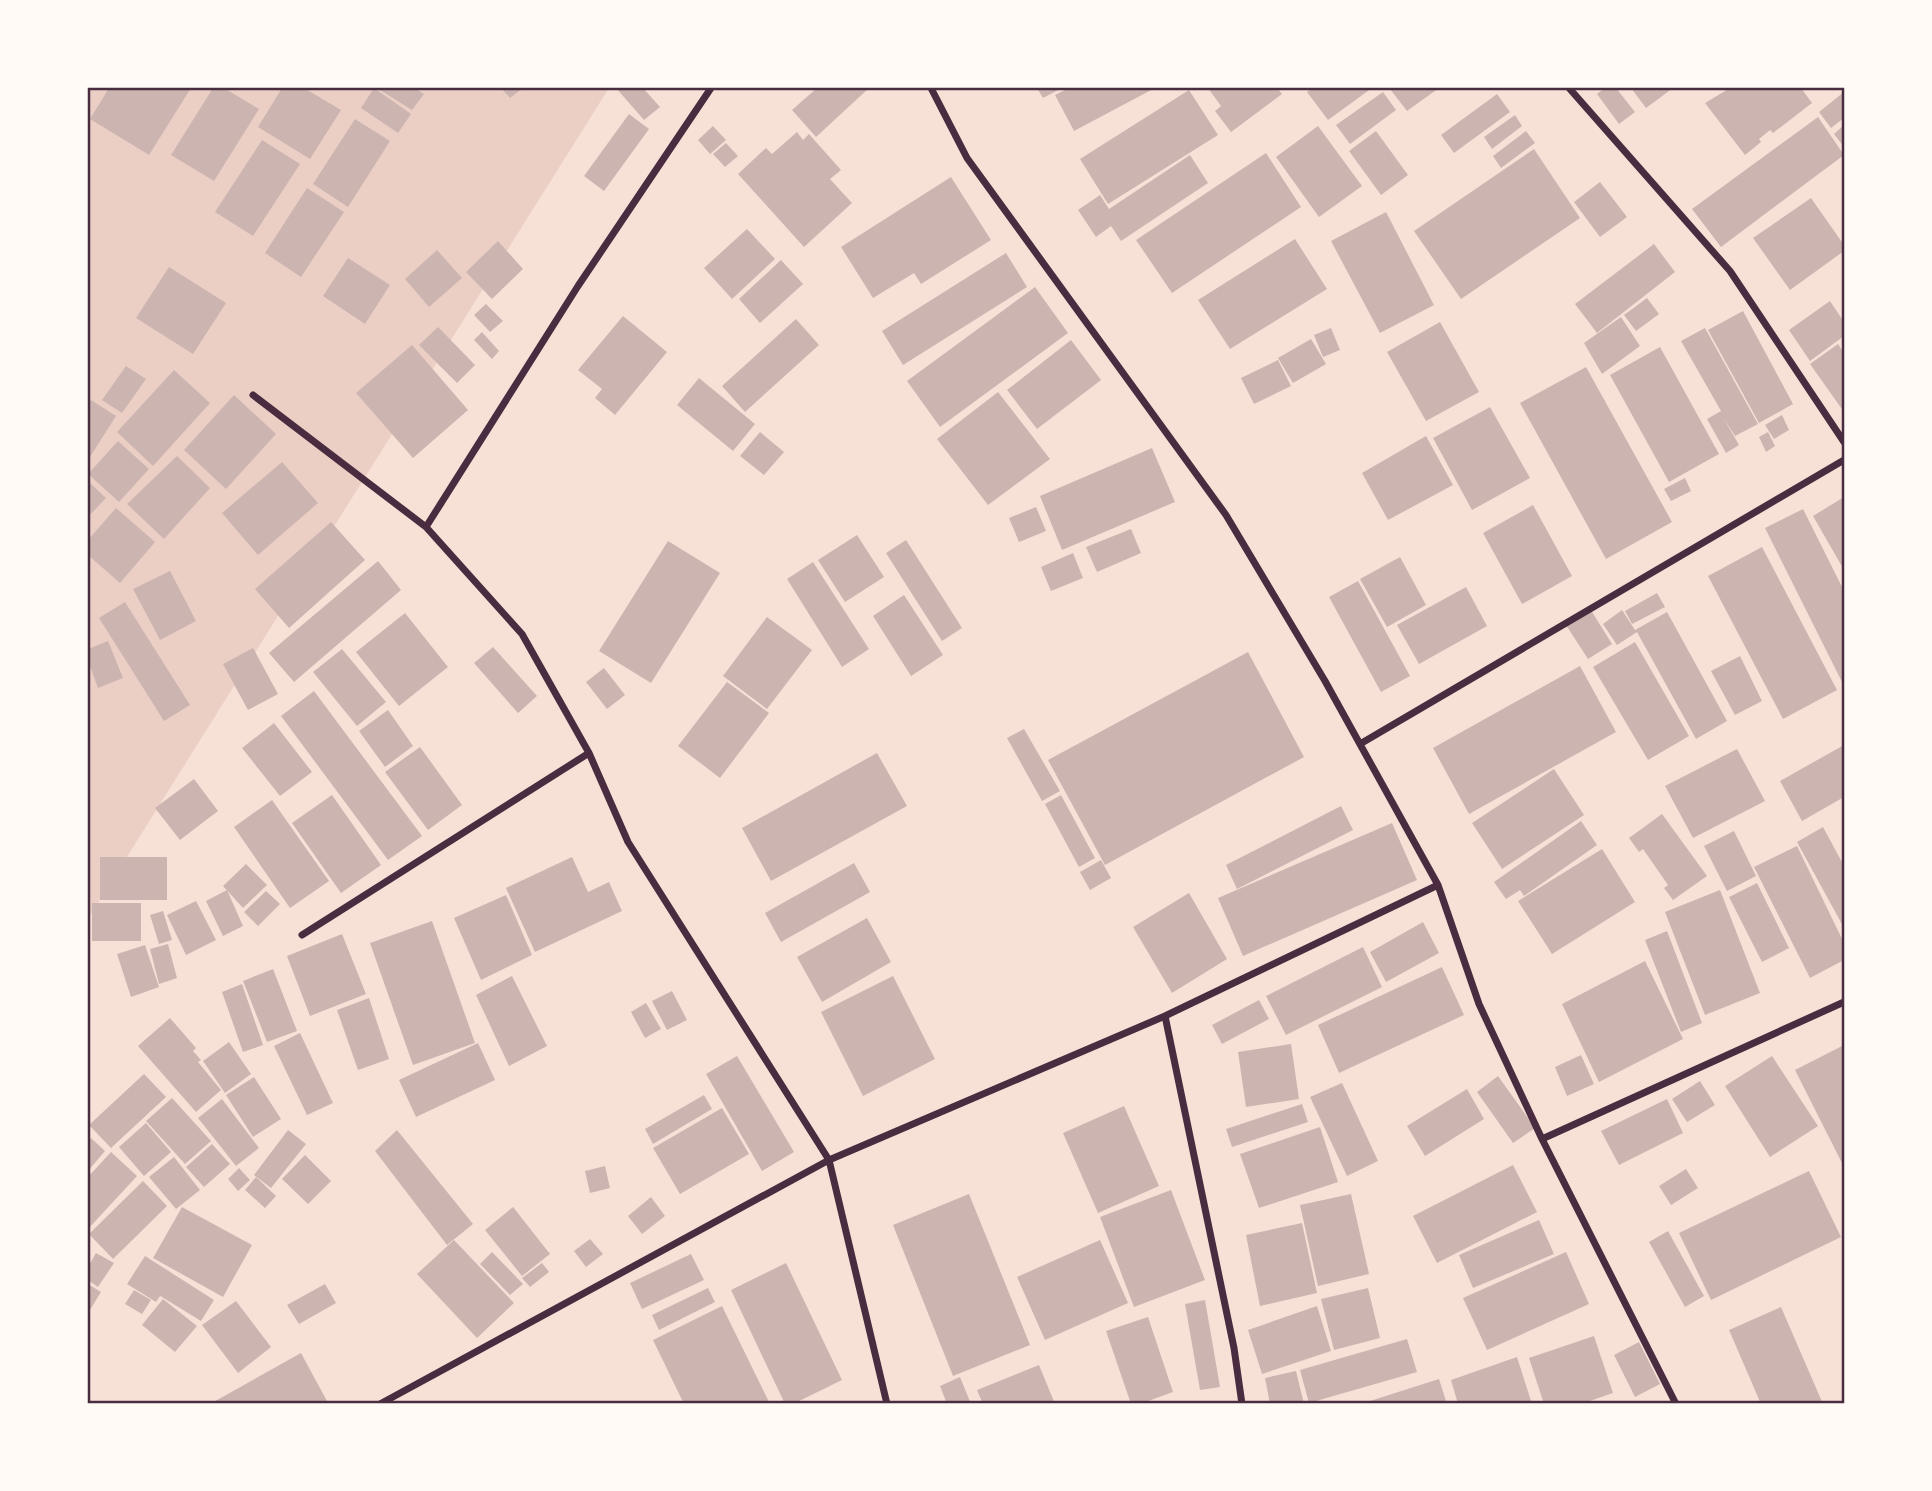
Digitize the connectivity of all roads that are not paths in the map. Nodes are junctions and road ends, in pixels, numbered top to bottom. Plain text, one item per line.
1 (711, 88) edge
2 (932, 88) edge
3 (1569, 88) edge
4 (253, 395) dead end
5 (1844, 442) edge
6 (1844, 460) edge
7 (426, 527) junction
8 (1360, 744) junction
9 (589, 753) junction
10 (1438, 885) junction
11 (302, 935) dead end
12 (1844, 1002) edge
13 (1165, 1016) junction
14 (1542, 1139) junction
15 (829, 1160) junction
16 (380, 1404) edge
17 (887, 1404) edge
18 (1241, 1404) edge
19 (1676, 1404) edge

1 - 7 street
2 - 8 street
3 - 5 street
4 - 7 street
6 - 8 street
7 - 9 street
8 - 10 street
9 - 11 street
9 - 15 street
10 - 13 street
10 - 14 street
12 - 14 street
13 - 15 street
13 - 18 street
14 - 19 street
15 - 16 street
15 - 17 street

